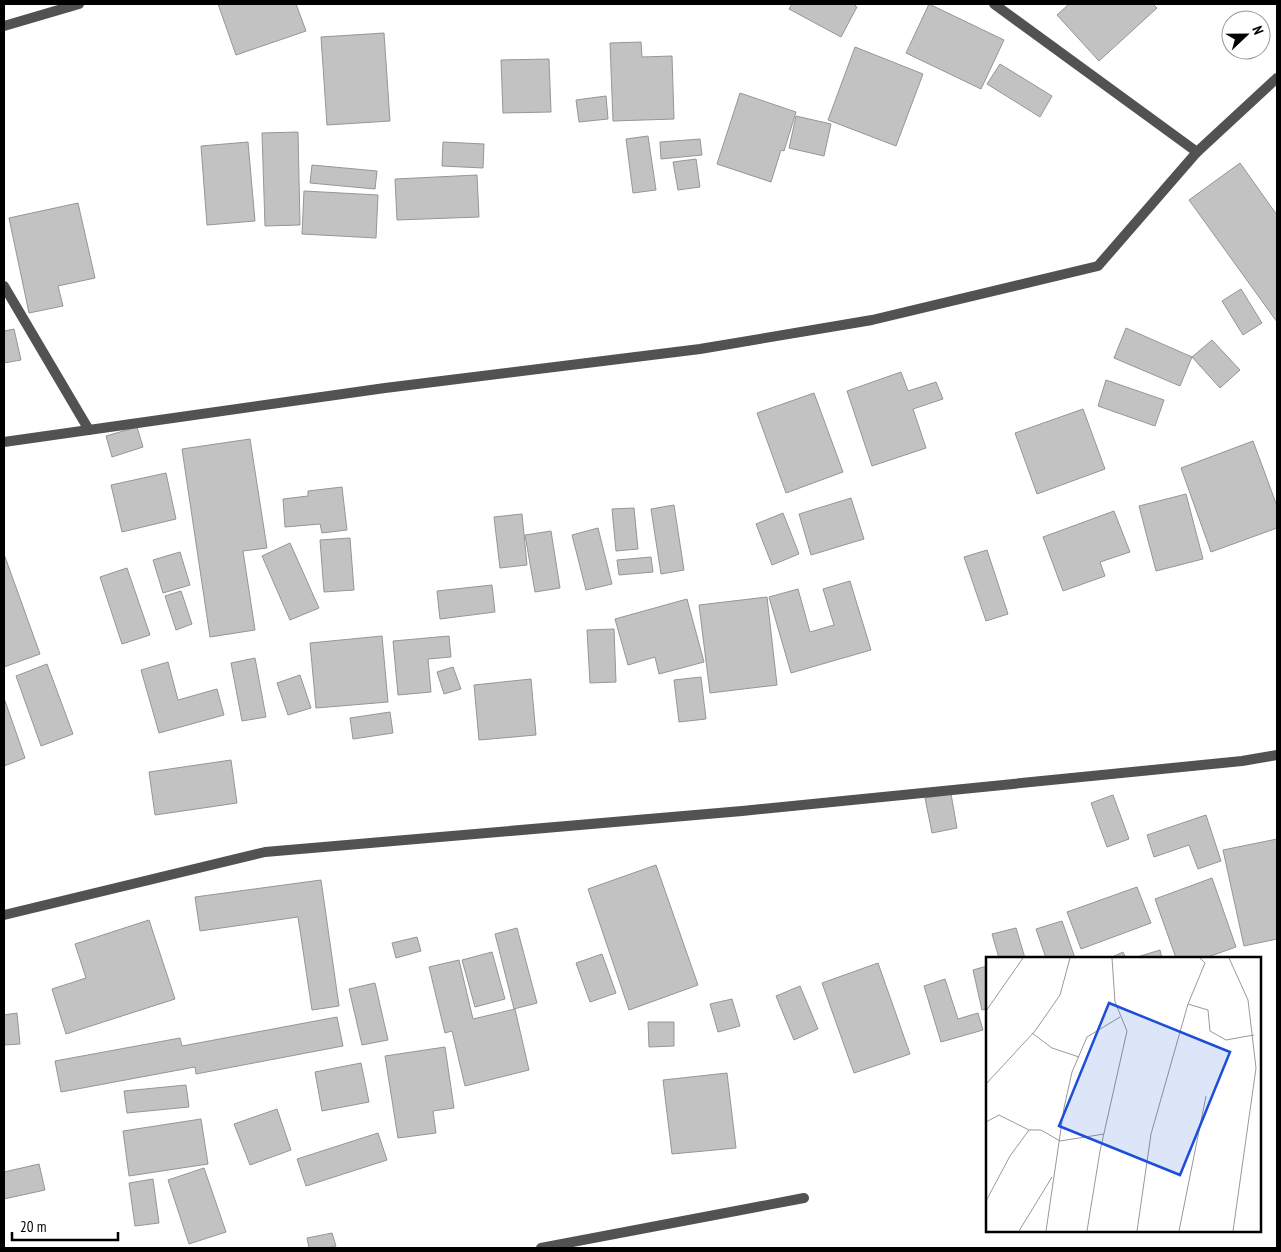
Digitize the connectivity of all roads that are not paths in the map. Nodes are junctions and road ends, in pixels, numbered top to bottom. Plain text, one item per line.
1 (78, 4) edge
2 (994, 4) edge
3 (4, 26) edge
4 (1277, 78) edge
5 (1196, 152) junction
6 (4, 286) edge
7 (89, 430) junction
8 (4, 442) edge
9 (1277, 755) edge
10 (4, 915) edge
11 (804, 1198) dead end
12 (541, 1248) edge

1 - 3 street
2 - 5 street
4 - 5 street
5 - 7 street
6 - 7 street
7 - 8 street
9 - 10 street
11 - 12 street

